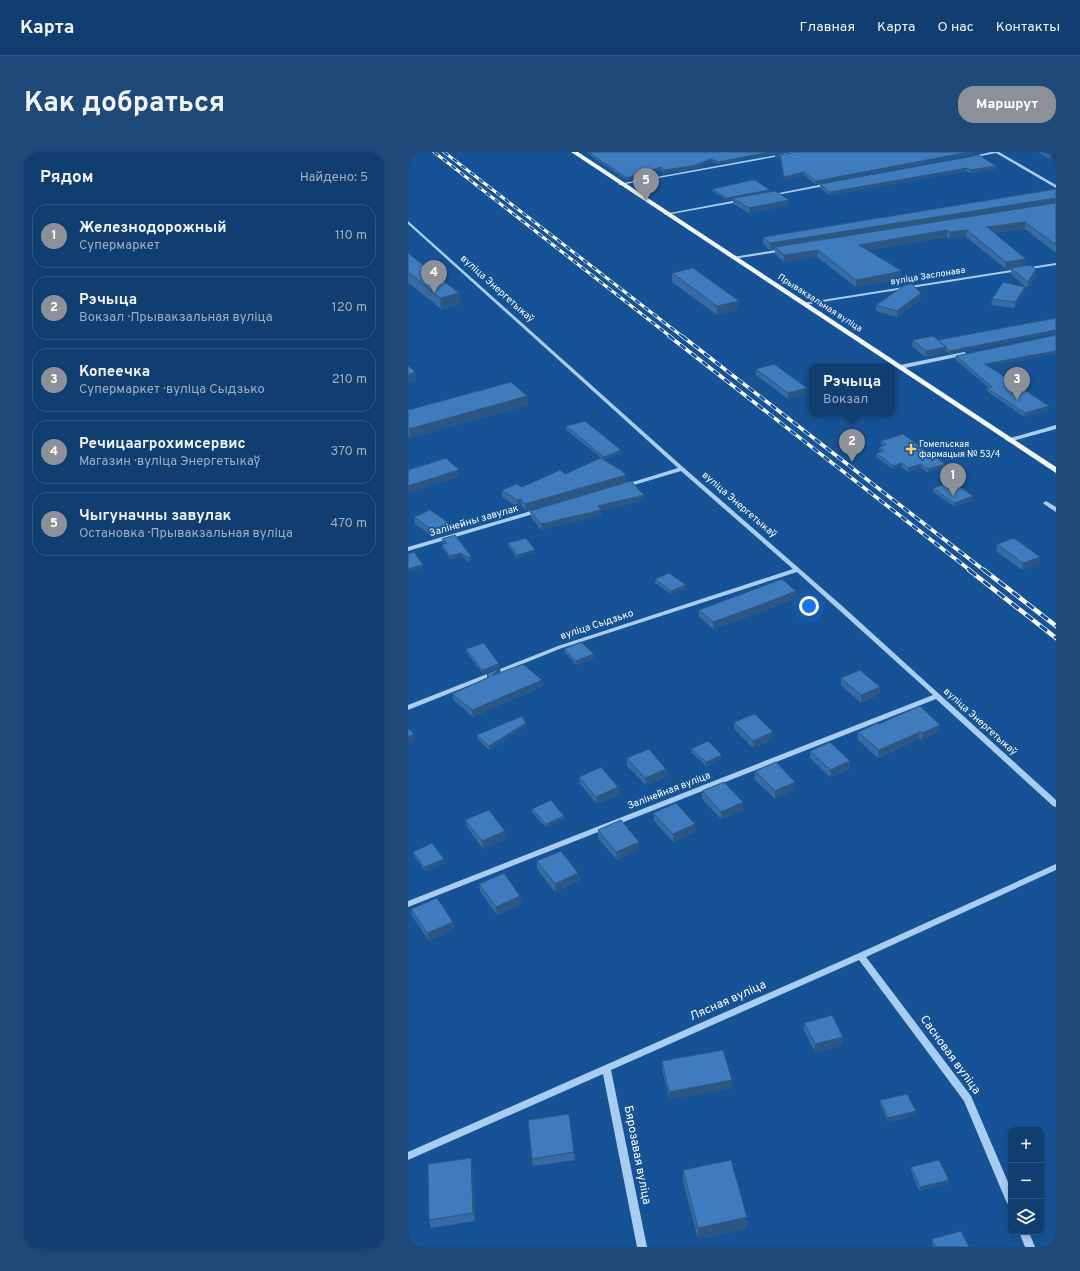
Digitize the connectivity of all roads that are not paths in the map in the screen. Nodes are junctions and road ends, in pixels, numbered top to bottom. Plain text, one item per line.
1 (574, 152) edge
2 (800, 152) edge
3 (996, 152) edge
4 (965, 158) edge
5 (831, 183) edge
6 (620, 184) junction
7 (1056, 188) edge
8 (768, 195) edge
9 (745, 200) edge
10 (666, 214) junction
11 (408, 222) edge
12 (792, 249) edge
13 (733, 258) junction
14 (1056, 264) edge
15 (803, 304) junction
16 (972, 352) edge
17 (900, 367) junction
18 (1056, 427) edge
19 (1009, 440) junction
20 (682, 469) junction
21 (1056, 471) edge
22 (622, 487) edge
23 (1046, 503) dead end
24 (545, 509) edge
25 (1056, 510) edge
26 (408, 550) edge
27 (797, 570) junction
28 (937, 696) junction
29 (408, 708) edge
30 (1056, 804) edge
31 (1056, 867) edge
32 (408, 904) edge
33 (860, 956) junction
34 (606, 1068) junction
35 (408, 1156) edge
36 (1010, 1199) edge
37 (1025, 1235) edge
38 (642, 1247) edge
39 (1030, 1247) edge

1 - 6 main road, Прывакзальная вуліца
2 - 6 street
3 - 4 street
3 - 7 street
5 - 8 street
6 - 10 main road, Прывакзальная вуліца
9 - 10 street
10 - 13 main road, Прывакзальная вуліца
11 - 20 street, вуліца Энергетыкаў
12 - 13 street
13 - 15 main road, Прывакзальная вуліца
14 - 15 street, вуліца Заслонава
15 - 17 main road, Прывакзальная вуліца
16 - 17 street
17 - 19 main road, Прывакзальная вуліца
18 - 19 street
19 - 21 main road, Прывакзальная вуліца
20 - 22 street
20 - 27 street, вуліца Энергетыкаў
23 - 25 street
24 - 26 street, Залінейны завулак
27 - 28 street, вуліца Энергетыкаў
27 - 29 street, вуліца Сыдзько
28 - 30 street, вуліца Энергетыкаў
28 - 32 street, Залінейная вуліца
31 - 33 street, Лясная вуліца
33 - 34 street, Лясная вуліца
33 - 36 street, Сасновая вуліца
34 - 35 street, Лясная вуліца
34 - 38 street, Бярозавая вуліца
37 - 39 street

